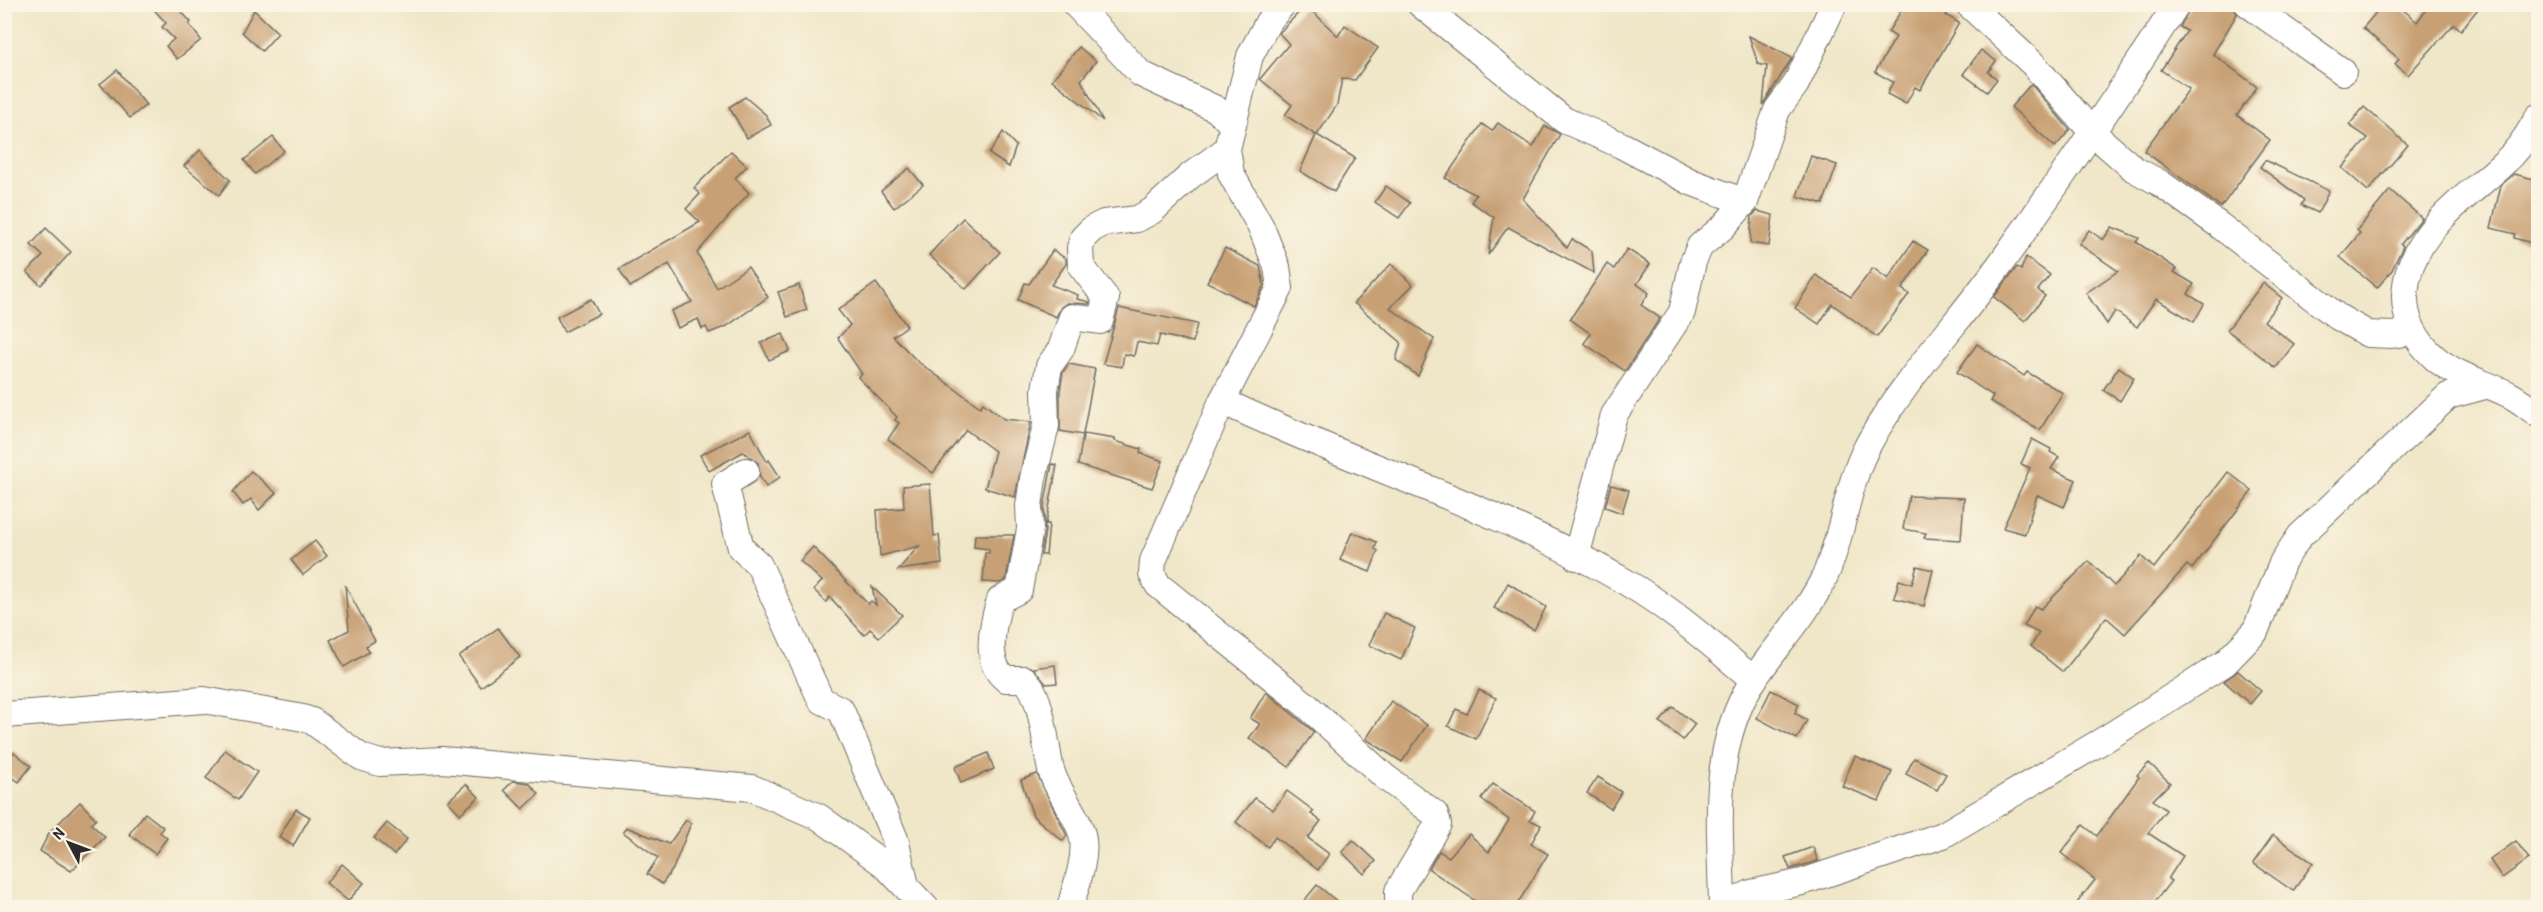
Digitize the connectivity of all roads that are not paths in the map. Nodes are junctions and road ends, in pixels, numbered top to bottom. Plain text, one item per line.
1 (1075, 4) edge
2 (1283, 4) edge
3 (1420, 4) edge
4 (1834, 4) edge
5 (1968, 4) edge
6 (2177, 4) edge
7 (2248, 4) edge
8 (2343, 72) dead end
9 (2538, 117) edge
10 (2093, 133) junction
11 (1230, 137) junction
12 (1745, 202) junction
13 (2412, 332) junction
14 (2485, 386) junction
15 (1222, 401) junction
16 (2538, 414) edge
17 (746, 471) dead end
18 (1576, 557) junction
19 (1754, 680) junction
20 (4, 715) edge
21 (906, 887) junction
22 (1722, 907) edge
23 (926, 908) edge
24 (1070, 908) edge
25 (1398, 908) edge

1 - 11 street
2 - 11 street
3 - 12 street
4 - 12 street
5 - 10 street
6 - 10 street
7 - 8 street
9 - 13 street
10 - 13 street
10 - 19 street
11 - 15 street
11 - 24 street
12 - 18 street
13 - 14 street
14 - 16 street
14 - 22 street
15 - 18 street
15 - 25 street
17 - 21 street
18 - 19 street
19 - 22 street
20 - 21 street
21 - 23 street

